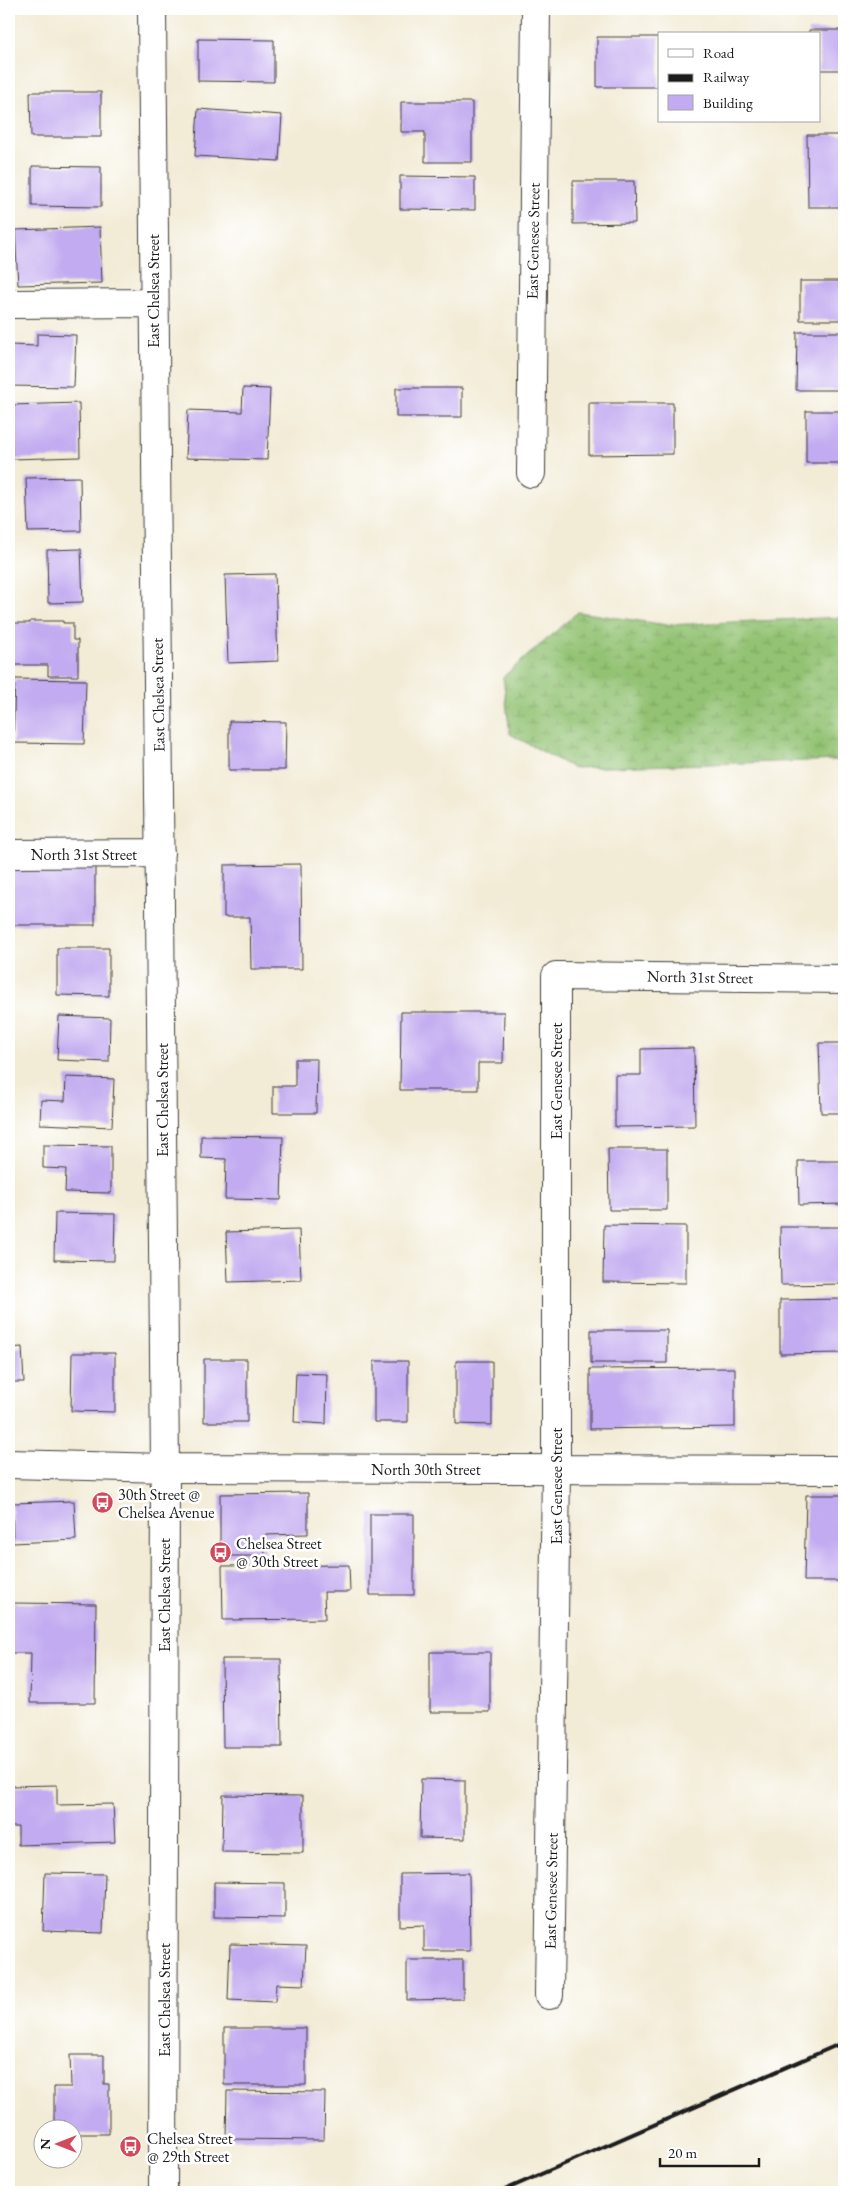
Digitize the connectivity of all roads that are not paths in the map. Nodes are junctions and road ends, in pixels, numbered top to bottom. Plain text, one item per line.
1 (152, 9) edge
2 (536, 9) edge
3 (153, 303) junction
4 (9, 304) edge
5 (531, 473) dead end
6 (9, 854) edge
7 (160, 854) junction
8 (556, 976) joint
9 (844, 979) edge
10 (9, 1464) edge
11 (164, 1468) junction
12 (556, 1469) junction
13 (844, 1470) edge
14 (549, 1995) dead end
15 (164, 2192) edge

1 - 3 street, East Chelsea Street
2 - 5 street, East Genesee Street
3 - 4 street
3 - 7 street, East Chelsea Street
6 - 7 street, North 31st Street
7 - 11 street, East Chelsea Street
8 - 9 street, North 31st Street
8 - 12 street, East Genesee Street
10 - 11 street, North 30th Street
11 - 12 street, North 30th Street
11 - 15 street, East Chelsea Street
12 - 13 street, North 30th Street
12 - 14 street, East Genesee Street

